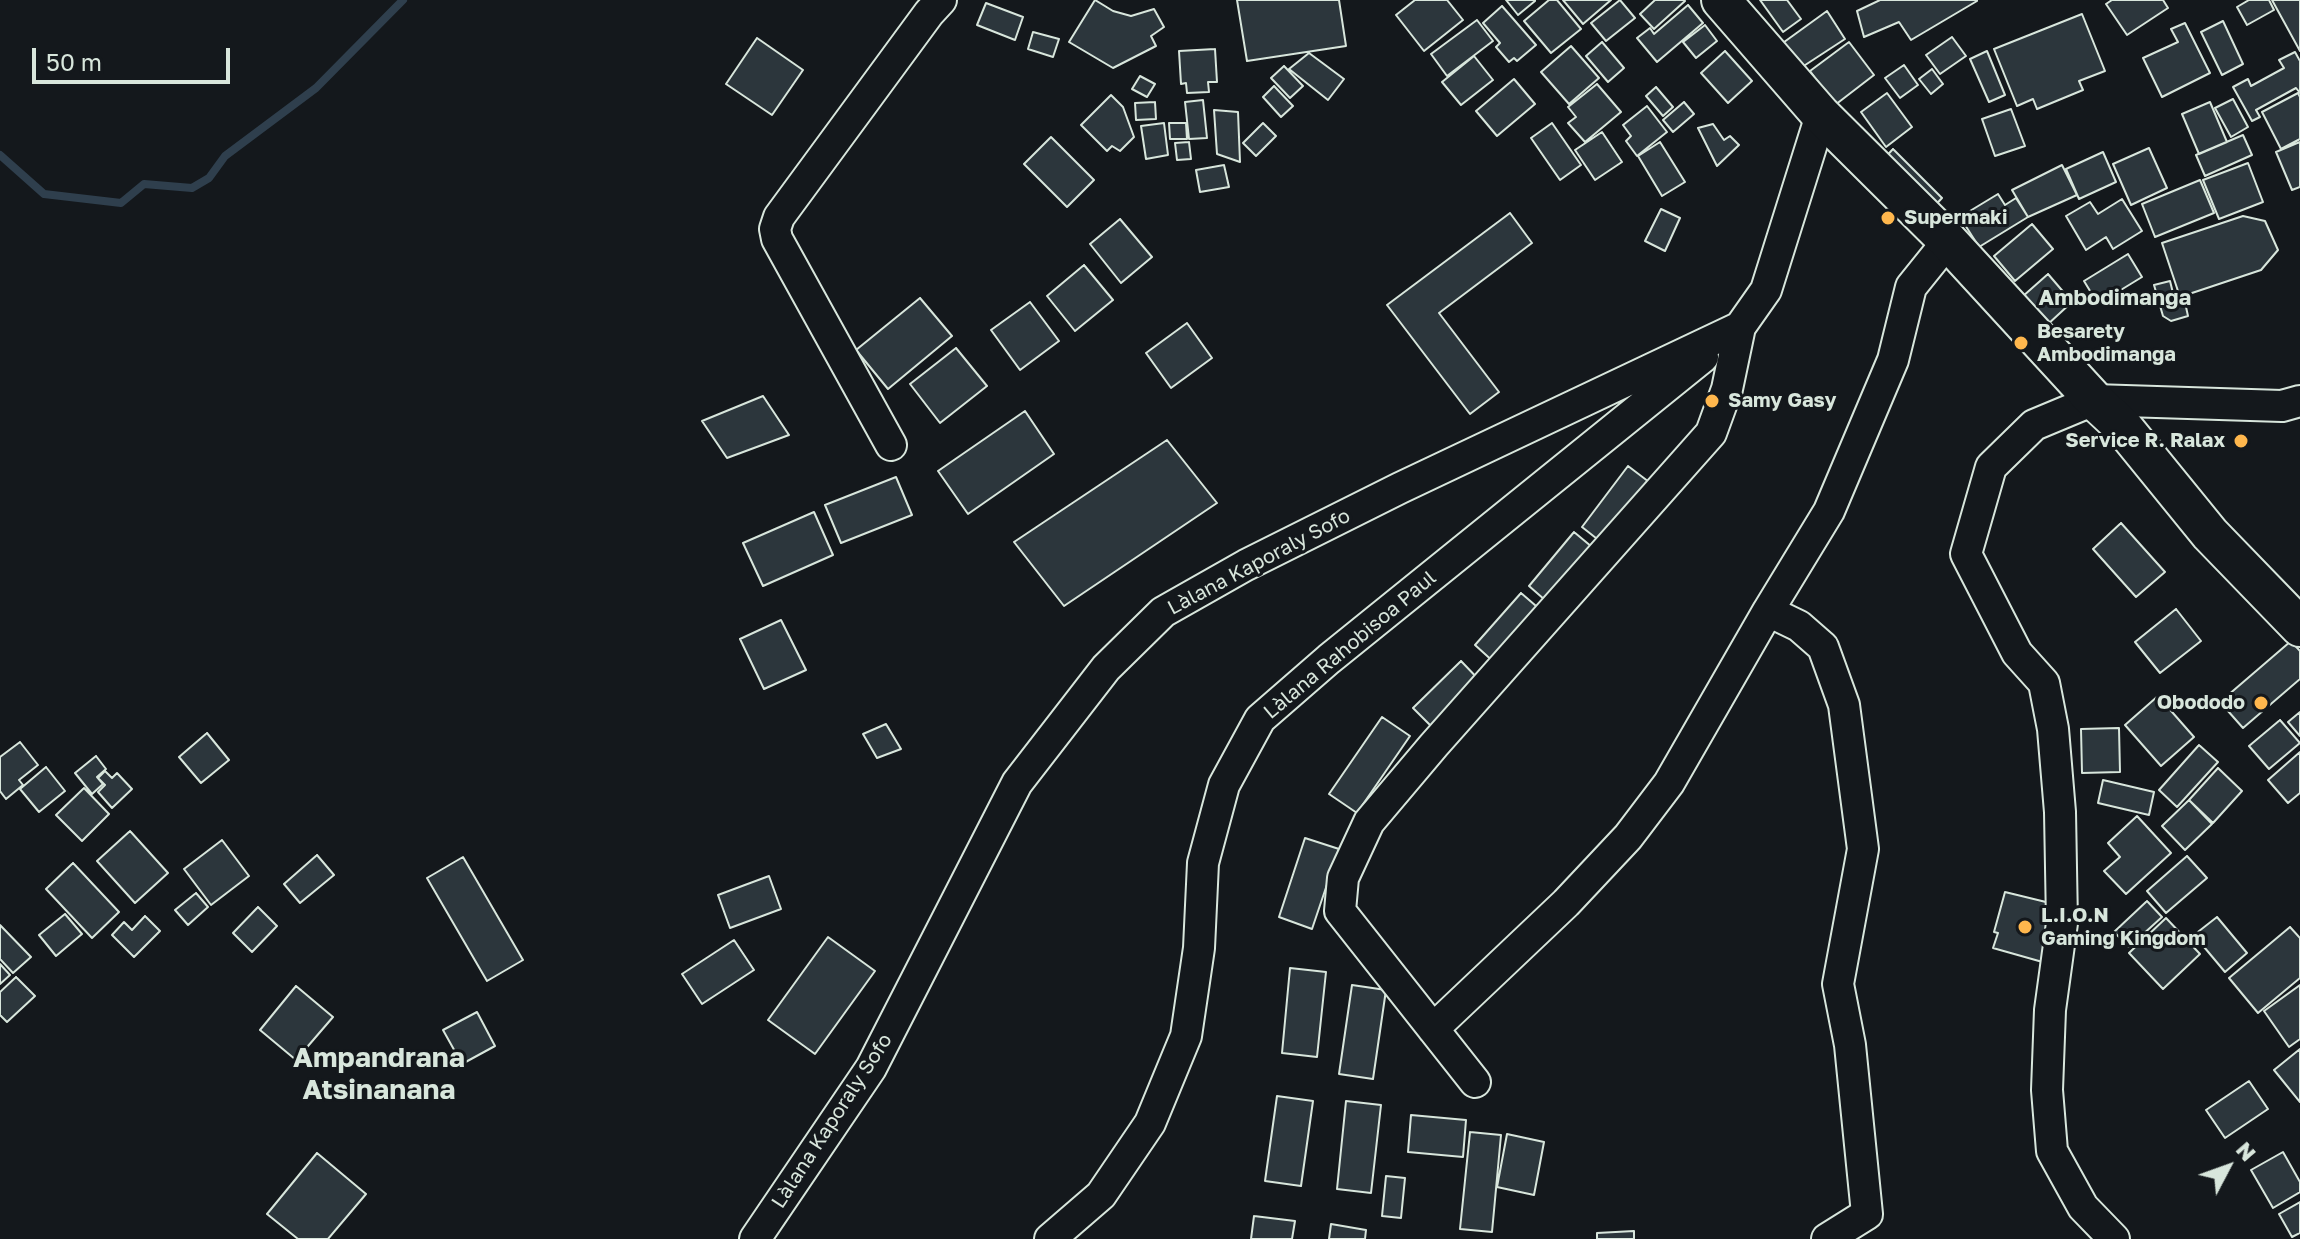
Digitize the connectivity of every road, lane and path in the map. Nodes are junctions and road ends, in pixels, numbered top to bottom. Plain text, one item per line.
1 (941, 0) edge
2 (1721, 0) edge
3 (1821, 115) junction
4 (1948, 241) junction
5 (1740, 327) junction
6 (2094, 400) junction
7 (2300, 401) edge
8 (891, 445) dead end
9 (1768, 611) junction
10 (2300, 627) edge
11 (1433, 1029) junction
12 (1475, 1082) dead end
13 (755, 1239) edge
14 (1050, 1239) edge
15 (1827, 1239) edge
16 (2114, 1239) edge

1 - 8 street
2 - 3 main road
3 - 4 main road
3 - 5 street, Làlana Kaporaly Sofo
4 - 6 main road
4 - 9 street
5 - 11 street
5 - 13 street, Làlana Kaporaly Sofo
5 - 14 street, Làlana Rahobisoa Paul
6 - 7 street
6 - 10 main road
6 - 16 street
9 - 11 street
9 - 15 street
11 - 12 street

